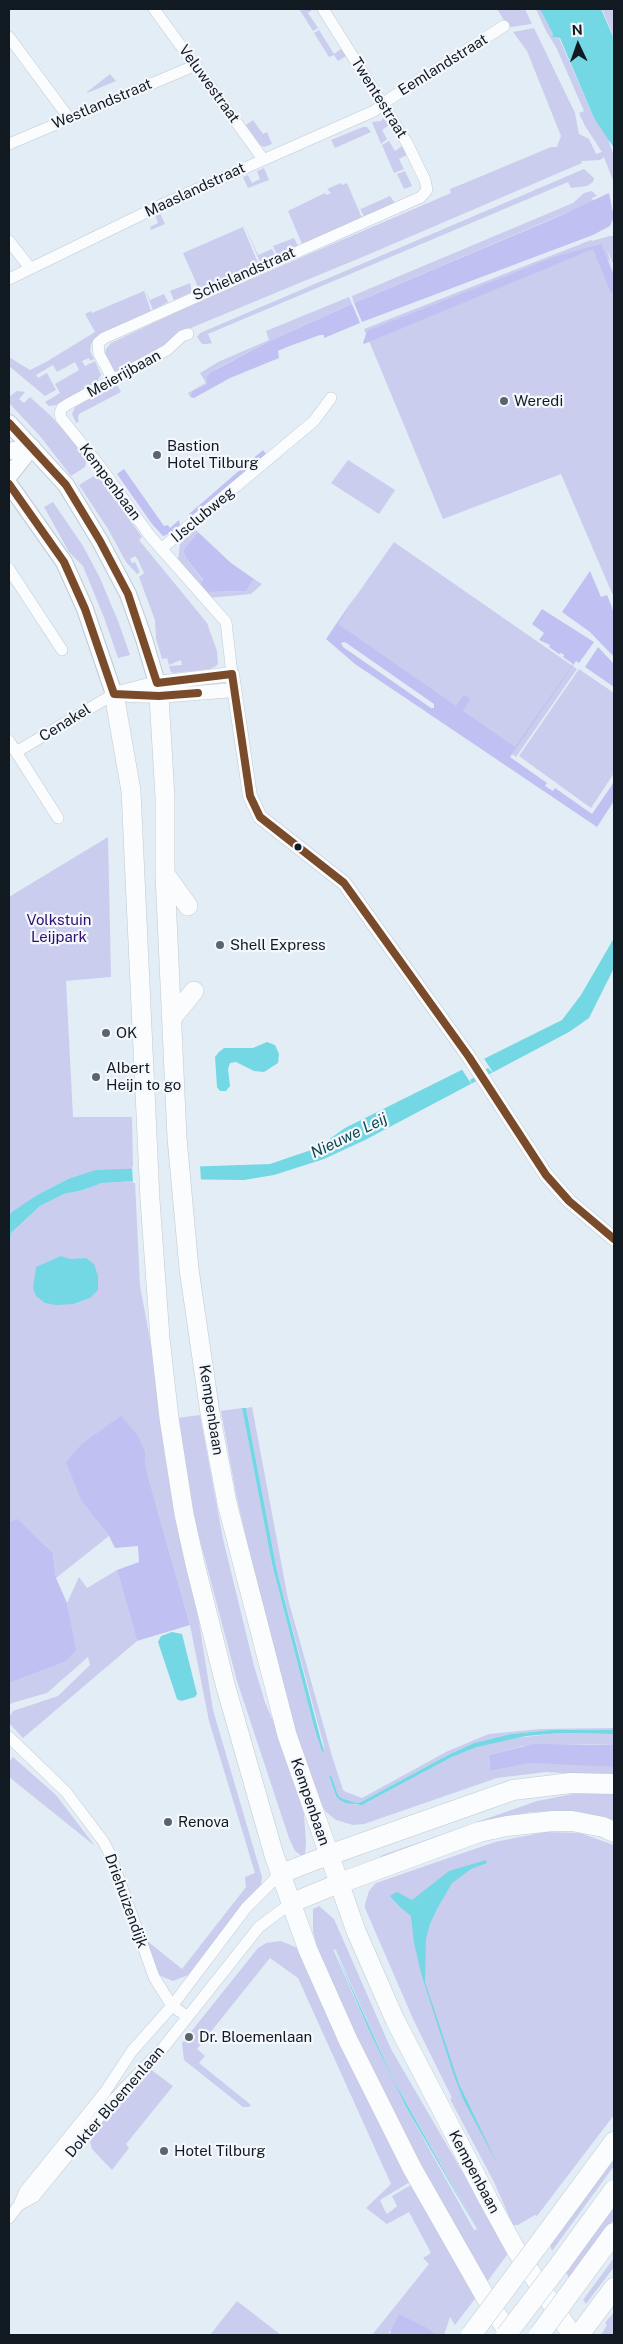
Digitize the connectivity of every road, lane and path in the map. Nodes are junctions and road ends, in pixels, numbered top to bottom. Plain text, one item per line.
1 (154, 9) edge
2 (323, 9) edge
3 (504, 26) dead end
4 (9, 37) edge
5 (196, 65) junction
6 (382, 104) junction
7 (69, 118) junction
8 (9, 144) edge
9 (263, 159) junction
10 (427, 190) joint
11 (9, 241) edge
12 (30, 268) junction
13 (9, 279) edge
14 (188, 334) dead end
15 (113, 380) junction
16 (332, 398) dead end
17 (60, 413) joint
18 (9, 423) edge
19 (32, 446) junction
20 (9, 451) edge
21 (9, 476) edge
22 (9, 484) edge
23 (161, 549) junction
24 (9, 569) edge
25 (62, 650) dead end
26 (232, 674) junction
27 (158, 689) junction
28 (234, 690) junction
29 (114, 694) junction
30 (9, 741) edge
31 (16, 752) junction
32 (58, 818) dead end
33 (165, 874) junction
34 (188, 906) dead end
35 (140, 974) junction
36 (194, 991) dead end
37 (129, 996) dead end
38 (172, 1018) junction
39 (134, 1100) dead end
40 (148, 1133) junction
41 (614, 1239) edge
42 (9, 1737) edge
43 (614, 1784) edge
44 (614, 1832) edge
45 (329, 1856) junction
46 (280, 1874) junction
47 (340, 1883) junction
48 (291, 1903) junction
49 (172, 2006) junction
50 (188, 2017) junction
51 (145, 2035) junction
52 (163, 2048) junction
53 (614, 2142) edge
54 (614, 2190) edge
55 (19, 2205) junction
56 (9, 2218) edge
57 (614, 2233) edge
58 (614, 2288) edge
59 (471, 2335) edge
60 (506, 2335) edge
61 (510, 2335) edge
62 (539, 2335) edge
63 (572, 2335) edge
64 (579, 2335) edge

1 - 5 street, Veluwestraat
2 - 6 street, Twentestraat
3 - 6 street, Eemlandstraat
4 - 7 street
5 - 7 street, Westlandstraat
5 - 9 street, Veluwestraat
6 - 9 street, Maaslandstraat
6 - 10 street, Twentestraat
7 - 8 street, Westlandstraat
9 - 12 street, Maaslandstraat
10 - 15 street, Schielandstraat
11 - 12 street
12 - 13 street, Maaslandstraat
14 - 15 street, Meierijbaan
15 - 17 street, Meierijbaan
16 - 23 street, IJsclubweg
17 - 23 street, Kempenbaan
18 - 19 main road, Kempenbaan
19 - 20 main road
19 - 21 main road
19 - 27 main road, Kempenbaan
22 - 29 main road
23 - 26 street, Kempenbaan
24 - 25 street
26 - 27 street
26 - 28 street
27 - 28 street
27 - 29 street
27 - 33 highway, Kempenbaan
28 - 41 street
29 - 31 street, Cenakel
29 - 35 highway
30 - 31 street
31 - 32 street
33 - 34 highway
33 - 38 highway, Kempenbaan
35 - 37 highway
35 - 40 highway
36 - 38 highway
38 - 45 highway, Kempenbaan
39 - 40 highway
40 - 46 highway
42 - 49 street, Driehuizendijk
43 - 45 highway
44 - 47 highway
45 - 46 highway
45 - 47 highway, Kempenbaan
46 - 48 highway
46 - 49 street, Dokter Bloemenlaan
47 - 48 highway
47 - 63 highway, Kempenbaan
48 - 50 street, Dokter Bloemenlaan
48 - 61 highway
49 - 50 street
49 - 51 street, Dokter Bloemenlaan
50 - 52 street, Dokter Bloemenlaan
51 - 52 street
51 - 55 street, Dokter Bloemenlaan
52 - 55 street, Dokter Bloemenlaan
53 - 59 highway, bridge
54 - 60 highway, bridge
55 - 56 street, Dokter Bloemenlaan
57 - 62 highway, bridge
58 - 64 highway

